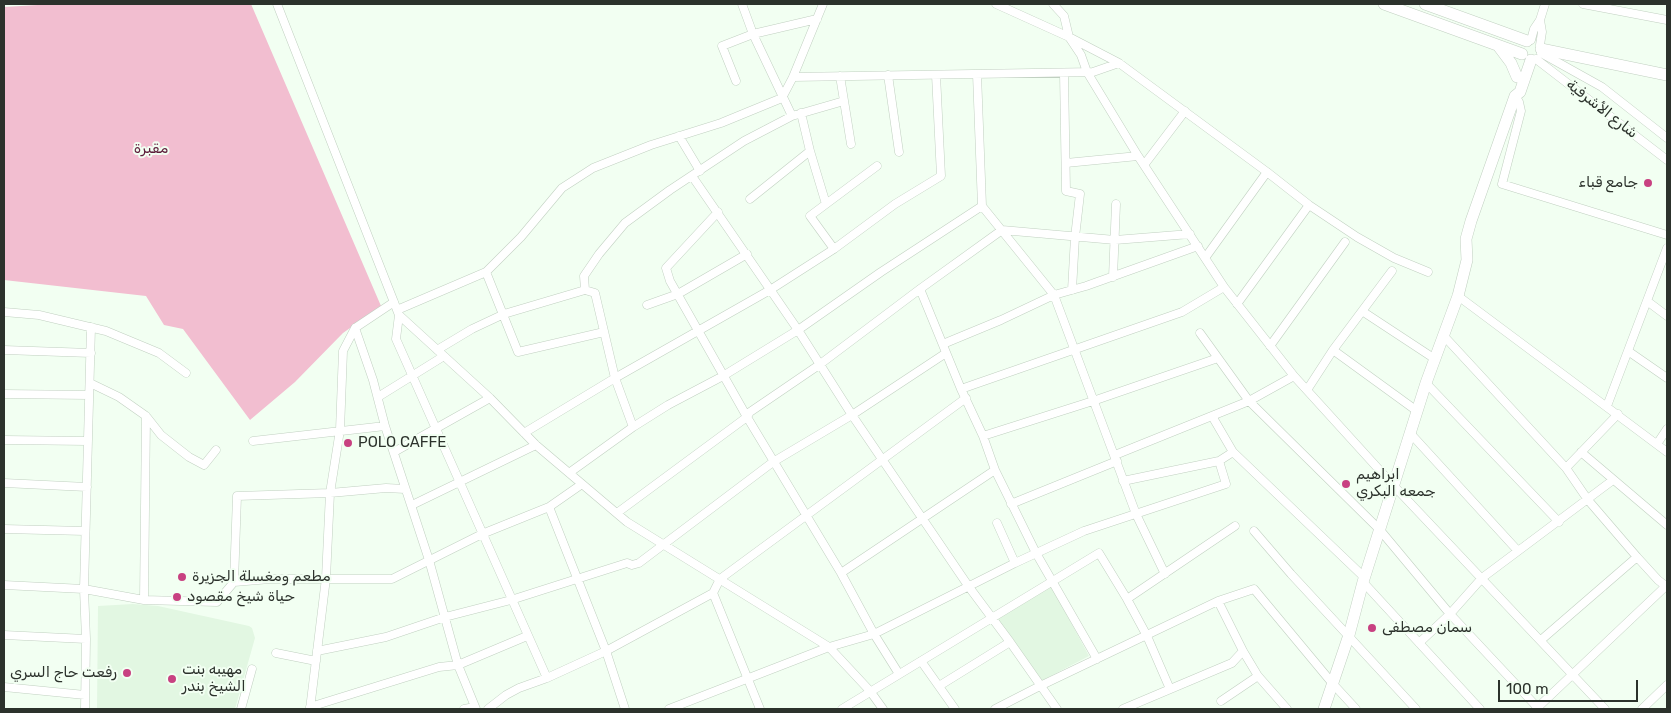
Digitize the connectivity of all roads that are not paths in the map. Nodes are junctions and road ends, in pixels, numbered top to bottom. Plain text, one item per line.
1 (277, 4) edge
2 (742, 4) edge
3 (823, 4) edge
4 (996, 4) edge
5 (1053, 4) edge
6 (1384, 4) edge
7 (1425, 4) edge
8 (1545, 4) edge
9 (1583, 4) edge
10 (817, 19) junction
11 (1667, 20) edge
12 (753, 34) junction
13 (1069, 37) junction
14 (1498, 46) junction
15 (1533, 51) junction
16 (1119, 63) junction
17 (1087, 72) junction
18 (1064, 73) junction
19 (977, 74) junction
20 (888, 75) junction
21 (936, 75) junction
22 (1667, 75) edge
23 (840, 76) junction
24 (794, 77) junction
25 (1517, 77) junction
26 (736, 81) dead end
27 (1515, 96) junction
28 (782, 98) junction
29 (844, 101) junction
30 (1185, 111) junction
31 (801, 113) junction
32 (792, 116) junction
33 (679, 136) junction
34 (1667, 138) edge
35 (851, 144) dead end
36 (810, 151) junction
37 (899, 152) dead end
38 (1138, 156) junction
39 (1667, 160) edge
40 (1066, 163) junction
41 (1144, 165) junction
42 (877, 166) dead end
43 (700, 171) junction
44 (1267, 172) junction
45 (692, 176) junction
46 (750, 199) dead end
47 (826, 204) junction
48 (1116, 204) dead end
49 (1309, 205) junction
50 (982, 206) junction
51 (718, 212) junction
52 (1002, 230) junction
53 (1190, 234) junction
54 (1667, 235) edge
55 (1075, 237) junction
56 (1114, 240) junction
57 (1346, 242) dead end
58 (1198, 246) junction
59 (834, 249) junction
60 (1667, 249) edge
61 (747, 254) junction
62 (1205, 258) junction
63 (1392, 271) dead end
64 (486, 272) junction
65 (1428, 272) dead end
66 (1113, 277) junction
67 (1224, 287) junction
68 (920, 289) junction
69 (584, 290) junction
70 (770, 290) junction
71 (1072, 290) junction
72 (678, 294) junction
73 (1054, 295) junction
74 (1458, 296) junction
75 (1647, 301) junction
76 (647, 304) dead end
77 (1237, 304) junction
78 (396, 309) junction
79 (1362, 311) junction
80 (4, 312) edge
81 (504, 314) junction
82 (1667, 316) edge
83 (91, 327) junction
84 (355, 328) junction
85 (798, 330) junction
86 (699, 331) junction
87 (604, 332) junction
88 (1200, 332) dead end
89 (1443, 335) junction
90 (943, 344) junction
91 (1270, 346) junction
92 (1074, 349) junction
93 (4, 350) edge
94 (438, 350) junction
95 (1333, 350) junction
96 (1628, 351) junction
97 (91, 353) junction
98 (946, 353) junction
99 (444, 356) junction
100 (1218, 358) junction
101 (1435, 359) junction
102 (819, 365) junction
103 (186, 373) dead end
104 (723, 376) junction
105 (1294, 376) junction
106 (413, 377) junction
107 (615, 378) junction
108 (1667, 378) edge
109 (90, 383) junction
110 (1426, 383) junction
111 (961, 389) junction
112 (1307, 390) junction
113 (4, 394) edge
114 (89, 395) junction
115 (378, 397) junction
116 (490, 398) junction
117 (966, 398) junction
118 (1093, 401) junction
119 (1249, 401) junction
120 (1607, 406) junction
121 (1417, 411) junction
122 (852, 414) junction
123 (1618, 414) junction
124 (146, 416) junction
125 (1212, 416) junction
126 (747, 417) junction
127 (385, 426) junction
128 (633, 427) junction
129 (1667, 429) edge
130 (340, 430) junction
131 (436, 430) junction
132 (524, 433) junction
133 (1410, 433) junction
134 (983, 436) junction
135 (4, 440) edge
136 (88, 441) junction
137 (253, 441) dead end
138 (1657, 444) junction
139 (536, 445) junction
140 (216, 450) dead end
141 (394, 452) junction
142 (1233, 452) junction
143 (1581, 452) junction
144 (1667, 452) edge
145 (1116, 458) junction
146 (883, 459) junction
147 (1218, 461) junction
148 (773, 462) junction
149 (1566, 468) junction
150 (995, 470) junction
151 (569, 473) junction
152 (1613, 480) junction
153 (1123, 481) junction
154 (4, 483) edge
155 (460, 483) junction
156 (582, 484) junction
157 (1394, 486) junction
158 (87, 487) junction
159 (405, 489) junction
160 (330, 494) junction
161 (1588, 500) junction
162 (1011, 504) junction
163 (412, 505) junction
164 (549, 507) junction
165 (617, 513) junction
166 (1136, 514) junction
167 (806, 516) junction
168 (923, 518) junction
169 (1559, 522) junction
170 (998, 524) dead end
171 (1667, 525) edge
172 (1235, 526) dead end
173 (4, 529) edge
174 (1380, 530) junction
175 (85, 531) junction
176 (1254, 531) dead end
177 (482, 534) junction
178 (665, 544) junction
179 (1518, 551) junction
180 (1036, 553) junction
181 (1637, 557) junction
182 (429, 560) junction
183 (1015, 563) junction
184 (841, 572) junction
185 (1165, 574) junction
186 (326, 578) junction
187 (1482, 578) junction
188 (578, 579) junction
189 (720, 579) junction
190 (1364, 580) junction
191 (234, 582) junction
192 (1053, 582) junction
193 (4, 585) edge
194 (1667, 586) edge
195 (969, 587) junction
196 (84, 589) junction
197 (713, 593) junction
198 (1127, 599) junction
199 (144, 600) junction
200 (511, 600) junction
201 (1218, 601) junction
202 (1450, 614) junction
203 (445, 618) junction
204 (993, 619) junction
205 (874, 634) junction
206 (4, 635) edge
207 (1349, 635) junction
208 (527, 636) junction
209 (1147, 636) junction
210 (86, 638) junction
211 (1541, 640) junction
212 (1010, 642) junction
213 (1419, 643) junction
214 (829, 647) junction
215 (317, 651) junction
216 (606, 651) junction
217 (1243, 651) junction
218 (276, 653) dead end
219 (1097, 659) junction
220 (316, 661) junction
221 (921, 661) junction
222 (458, 665) junction
223 (252, 669) dead end
224 (899, 674) junction
225 (1572, 674) junction
226 (1258, 676) junction
227 (547, 678) junction
228 (747, 678) junction
229 (1333, 684) junction
230 (1667, 685) edge
231 (939, 686) junction
232 (1040, 686) junction
233 (4, 687) edge
234 (1170, 689) junction
235 (870, 691) junction
236 (85, 695) junction
237 (1221, 701) dead end
238 (310, 708) edge
239 (476, 708) edge
240 (1537, 708) edge
241 (86, 709) edge
242 (241, 709) edge
243 (464, 709) edge
244 (488, 709) edge
245 (626, 709) edge
246 (669, 709) edge
247 (760, 709) edge
248 (842, 709) edge
249 (883, 709) edge
250 (955, 709) edge
251 (995, 709) edge
252 (1057, 709) edge
253 (1123, 709) edge
254 (1286, 709) edge
255 (1324, 709) edge
256 (1356, 709) edge
257 (1416, 709) edge
258 (1480, 709) edge
259 (1606, 709) edge
260 (1642, 709) edge

1 - 78 street
2 - 12 street
3 - 10 street
4 - 13 street
5 - 13 street
6 - 14 street, شارع الأشرفية
7 - 15 street, شارع الأشرفية
8 - 15 street
9 - 11 street
10 - 12 street
10 - 24 street
12 - 26 street
12 - 28 street
13 - 16 street
13 - 17 street
14 - 15 street, شارع الأشرفية
14 - 25 street
15 - 22 street
15 - 25 street
15 - 27 street
15 - 34 street, شارع الأشرفية
15 - 39 street, شارع الأشرفية
16 - 17 street
16 - 30 street
17 - 18 street
17 - 38 street
18 - 19 street
18 - 40 street
19 - 21 street
19 - 50 street
20 - 21 street
20 - 23 street
20 - 37 street
21 - 59 street
23 - 24 street
23 - 29 street
24 - 28 street
25 - 27 street
27 - 54 street
27 - 74 street
28 - 32 street
28 - 33 street
29 - 31 street
29 - 35 street
30 - 41 street
30 - 44 street
31 - 32 street
31 - 36 street
32 - 43 street
33 - 43 street
33 - 64 street
36 - 46 street
36 - 47 street
38 - 40 street
38 - 41 street
40 - 55 street
41 - 53 street
42 - 47 street
43 - 45 street
44 - 49 street
44 - 62 street
45 - 51 street
45 - 69 street
47 - 59 street
48 - 56 street
49 - 65 street
49 - 77 street
50 - 52 street
50 - 85 street
51 - 61 street
51 - 72 street
52 - 55 street
52 - 68 street
52 - 73 street
53 - 56 street
53 - 58 street
55 - 56 street
55 - 71 street
56 - 66 street
57 - 91 street
58 - 62 street
58 - 66 street
59 - 70 street
60 - 75 street
61 - 70 street
61 - 72 street
62 - 67 street
63 - 79 street
64 - 78 street
64 - 81 street
66 - 71 street
67 - 77 street
67 - 92 street
68 - 90 street
68 - 102 street
69 - 81 street
69 - 87 street
70 - 85 street
70 - 86 street
71 - 73 street
72 - 76 street
72 - 86 street
73 - 90 street
73 - 92 street
74 - 89 street
74 - 120 street
75 - 82 street
75 - 96 street
77 - 91 street
78 - 84 street
78 - 94 street
78 - 106 street
79 - 95 street
79 - 101 street
80 - 83 street
81 - 87 street
81 - 94 street
83 - 97 street
83 - 103 street
84 - 115 street
84 - 130 street
85 - 102 street
85 - 104 street
86 - 104 street
86 - 107 street
87 - 107 street
88 - 100 street
89 - 101 street
89 - 149 street
90 - 98 street
91 - 105 street
92 - 111 street
92 - 118 street
93 - 97 street
94 - 99 street
95 - 112 street
95 - 121 street
96 - 108 street
96 - 120 street
97 - 109 street
98 - 111 street
98 - 122 street
99 - 106 street
99 - 116 street
100 - 118 street
100 - 119 street
101 - 110 street
102 - 122 street
102 - 126 street
104 - 126 street
104 - 128 street
105 - 112 street
105 - 119 street
106 - 115 street
106 - 131 street
107 - 128 street
107 - 132 street
109 - 114 street
109 - 124 street
110 - 121 street
110 - 169 street
111 - 117 street
112 - 157 street
113 - 114 street
114 - 136 street
115 - 127 street
116 - 131 street
116 - 132 street
117 - 134 street
117 - 146 street
118 - 134 street
118 - 145 street
119 - 125 street
119 - 174 street
120 - 123 street
121 - 133 street
122 - 146 street
122 - 148 street
123 - 138 street
123 - 143 street
124 - 140 street
124 - 199 street
125 - 142 street
125 - 145 street
126 - 148 street
126 - 165 street
127 - 130 street
127 - 141 street
128 - 151 street
129 - 138 street
130 - 137 street
130 - 160 street
131 - 141 street
131 - 155 street
132 - 139 street
133 - 157 street
133 - 179 street
134 - 150 street
135 - 136 street
136 - 158 street
138 - 144 street
139 - 151 street
139 - 155 street
141 - 159 street
142 - 147 street
142 - 190 street
143 - 149 street
143 - 152 street
145 - 153 street
145 - 162 street
146 - 167 street
146 - 168 street
147 - 153 street
147 - 166 street
148 - 167 street
148 - 178 street
149 - 161 street
150 - 162 street
150 - 168 street
151 - 156 street
152 - 161 street
152 - 171 street
153 - 166 street
154 - 158 street
155 - 163 street
155 - 177 street
156 - 164 street
156 - 165 street
157 - 174 street
157 - 187 street
158 - 175 street
159 - 160 street
159 - 163 street
160 - 186 street
160 - 191 street
161 - 169 street
161 - 181 street
162 - 180 street
163 - 182 street
164 - 177 street
164 - 188 street
165 - 178 street
166 - 180 street
166 - 185 street
167 - 184 street
167 - 189 street
168 - 184 street
168 - 195 street
169 - 179 street
170 - 183 street
172 - 185 street
173 - 175 street
174 - 190 street
174 - 202 street
175 - 196 street
176 - 207 street
177 - 182 street
177 - 200 street
178 - 188 street
178 - 189 street
179 - 187 street
180 - 183 street
180 - 192 street
181 - 194 street
181 - 211 street
182 - 186 street
182 - 203 street
183 - 195 street
184 - 205 street
185 - 198 street
186 - 191 street
186 - 215 street
187 - 202 street
187 - 211 street
188 - 200 street
188 - 216 street
189 - 197 street
189 - 214 street
190 - 207 street
190 - 213 street
191 - 199 street
192 - 198 street
192 - 204 street
192 - 219 street
193 - 196 street
194 - 225 street
195 - 204 street
195 - 205 street
196 - 199 street
196 - 210 street
197 - 216 street
197 - 228 street
198 - 209 street
200 - 203 street
200 - 208 street
201 - 209 street
201 - 217 street
201 - 229 street
202 - 213 street
202 - 240 street
203 - 215 street
203 - 222 street
204 - 212 street
204 - 221 street
205 - 214 street
205 - 224 street
206 - 210 street
207 - 229 street
207 - 257 street
208 - 222 street
208 - 227 street
209 - 219 street
209 - 234 street
210 - 236 street
211 - 225 street
212 - 231 street
212 - 232 street
213 - 258 street
214 - 228 street
214 - 235 street
215 - 220 street
216 - 227 street
216 - 245 street
217 - 226 street
217 - 234 street
218 - 220 street
219 - 232 street
220 - 238 street
221 - 224 street
221 - 231 street
222 - 238 street
222 - 239 street
223 - 242 street
224 - 235 street
225 - 240 street
225 - 259 street
226 - 237 street
226 - 254 street
227 - 244 street
228 - 246 street
228 - 247 street
229 - 255 street
229 - 256 street
230 - 260 street
231 - 250 street
232 - 251 street
232 - 252 street
233 - 236 street
234 - 253 street
235 - 248 street
235 - 249 street
236 - 241 street
239 - 243 street

